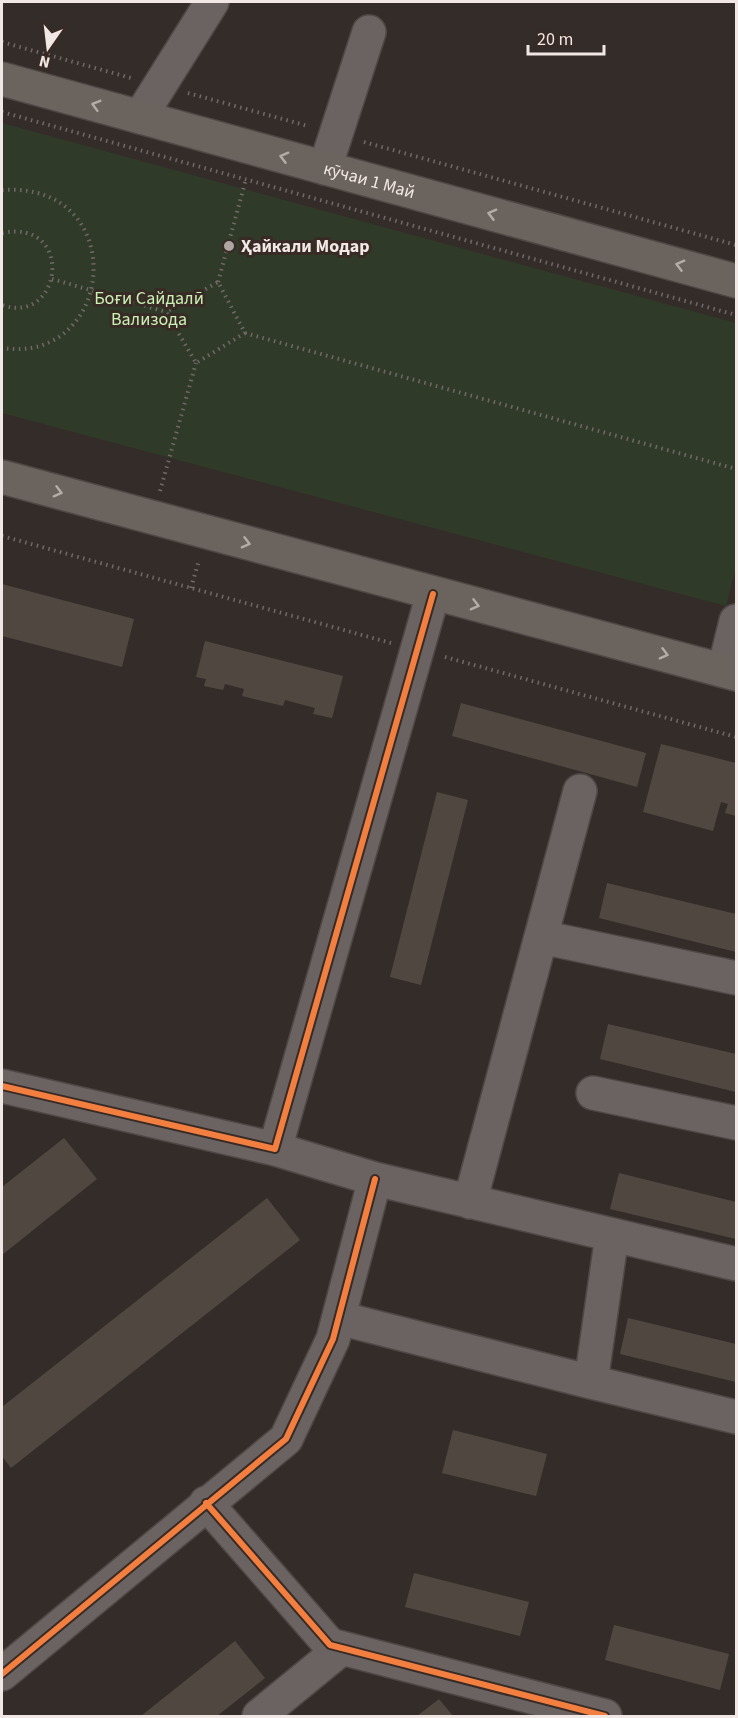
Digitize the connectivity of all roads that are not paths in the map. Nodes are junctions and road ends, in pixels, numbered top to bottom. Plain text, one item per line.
1 (212, 2) edge
2 (369, 32) dead end
3 (2, 79) edge
4 (140, 117) junction
5 (325, 168) junction
6 (736, 281) edge
7 (2, 477) edge
8 (433, 594) junction
9 (736, 621) edge
10 (730, 672) edge
11 (580, 792) dead end
12 (541, 937) junction
13 (736, 978) edge
14 (2, 1086) edge
15 (593, 1093) dead end
16 (736, 1123) edge
17 (275, 1149) junction
18 (375, 1179) junction
19 (470, 1202) junction
20 (612, 1235) junction
21 (736, 1264) edge
22 (339, 1318) junction
23 (591, 1382) junction
24 (736, 1417) edge
25 (206, 1503) junction
26 (342, 1648) junction
27 (2, 1674) edge
28 (541, 1709) edge
29 (259, 1716) edge
30 (605, 1716) edge

1 - 4 street
2 - 5 street
4 -> 3 main road, кӯчаи 1 Май
5 -> 4 main road, кӯчаи 1 Май
6 -> 5 main road, кӯчаи 1 Май
7 -> 8 main road
8 -> 10 main road
8 - 17 street
9 - 10 street
11 - 12 street
12 - 13 street
12 - 19 street
14 - 17 street
15 - 16 street
17 - 18 street
18 - 19 street
18 - 22 street
19 - 20 street
20 - 21 street
20 - 23 street
22 - 23 street
22 - 25 street
23 - 24 street
25 - 26 street
25 - 27 street
26 - 28 street
26 - 29 street
28 - 30 street

